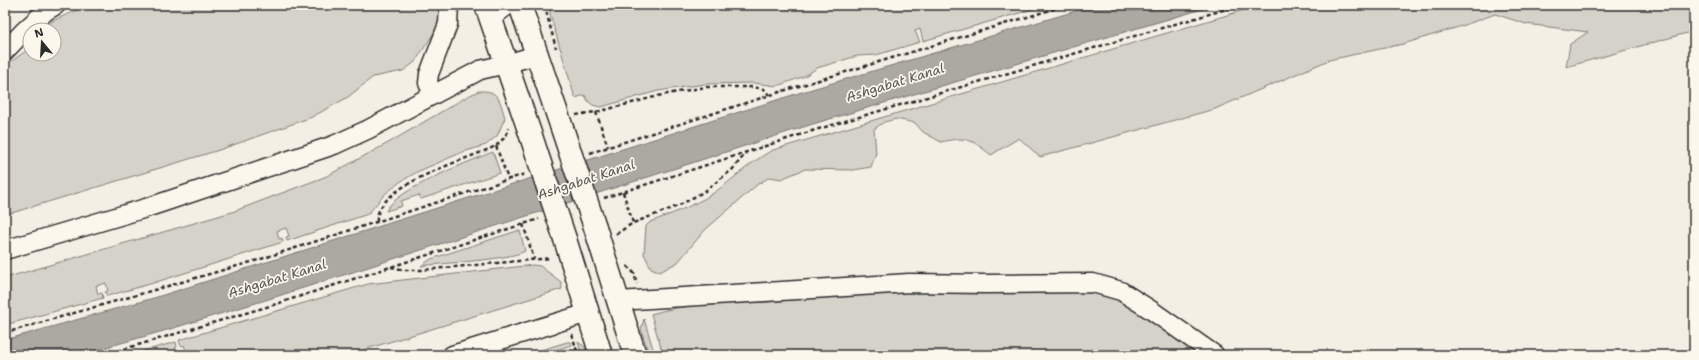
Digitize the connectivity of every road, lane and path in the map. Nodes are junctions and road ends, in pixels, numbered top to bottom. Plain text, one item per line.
1 (56, 5) edge
2 (449, 5) edge
3 (520, 5) edge
4 (1240, 5) edge
5 (495, 9) edge
6 (5, 51) edge
7 (536, 54) junction
8 (506, 64) junction
9 (433, 94) junction
10 (769, 95) dead end
11 (596, 112) junction
12 (568, 120) junction
13 (512, 124) dead end
14 (496, 146) junction
15 (608, 147) dead end
16 (746, 153) junction
17 (508, 179) dead end
18 (623, 192) junction
19 (602, 199) dead end
20 (544, 217) dead end
21 (377, 222) dead end
22 (633, 223) junction
23 (523, 224) junction
24 (616, 234) dead end
25 (559, 248) junction
26 (5, 250) edge
27 (534, 259) junction
28 (390, 267) junction
29 (618, 301) junction
30 (588, 313) junction
31 (574, 342) dead end
32 (104, 355) edge
33 (452, 355) edge
34 (578, 355) edge
35 (601, 355) edge
36 (635, 355) edge
37 (1215, 355) edge

1 - 6 street
2 - 9 street
3 - 7 main road
4 - 16 path
5 - 8 main road
7 - 8 street
7 - 12 main road
8 - 9 street
8 - 25 main road, bridge
9 - 26 street
10 - 11 path
11 - 12 path
11 - 15 path
12 - 29 main road, bridge
13 - 14 path
14 - 17 path
14 - 21 path
16 - 18 path
16 - 22 path
18 - 19 path
18 - 22 path
20 - 23 path
22 - 24 path
23 - 27 path
23 - 28 path
25 - 27 path
25 - 30 main road
27 - 28 path
28 - 32 path
29 - 36 main road
29 - 37 street
30 - 33 street
30 - 35 main road
31 - 34 path

